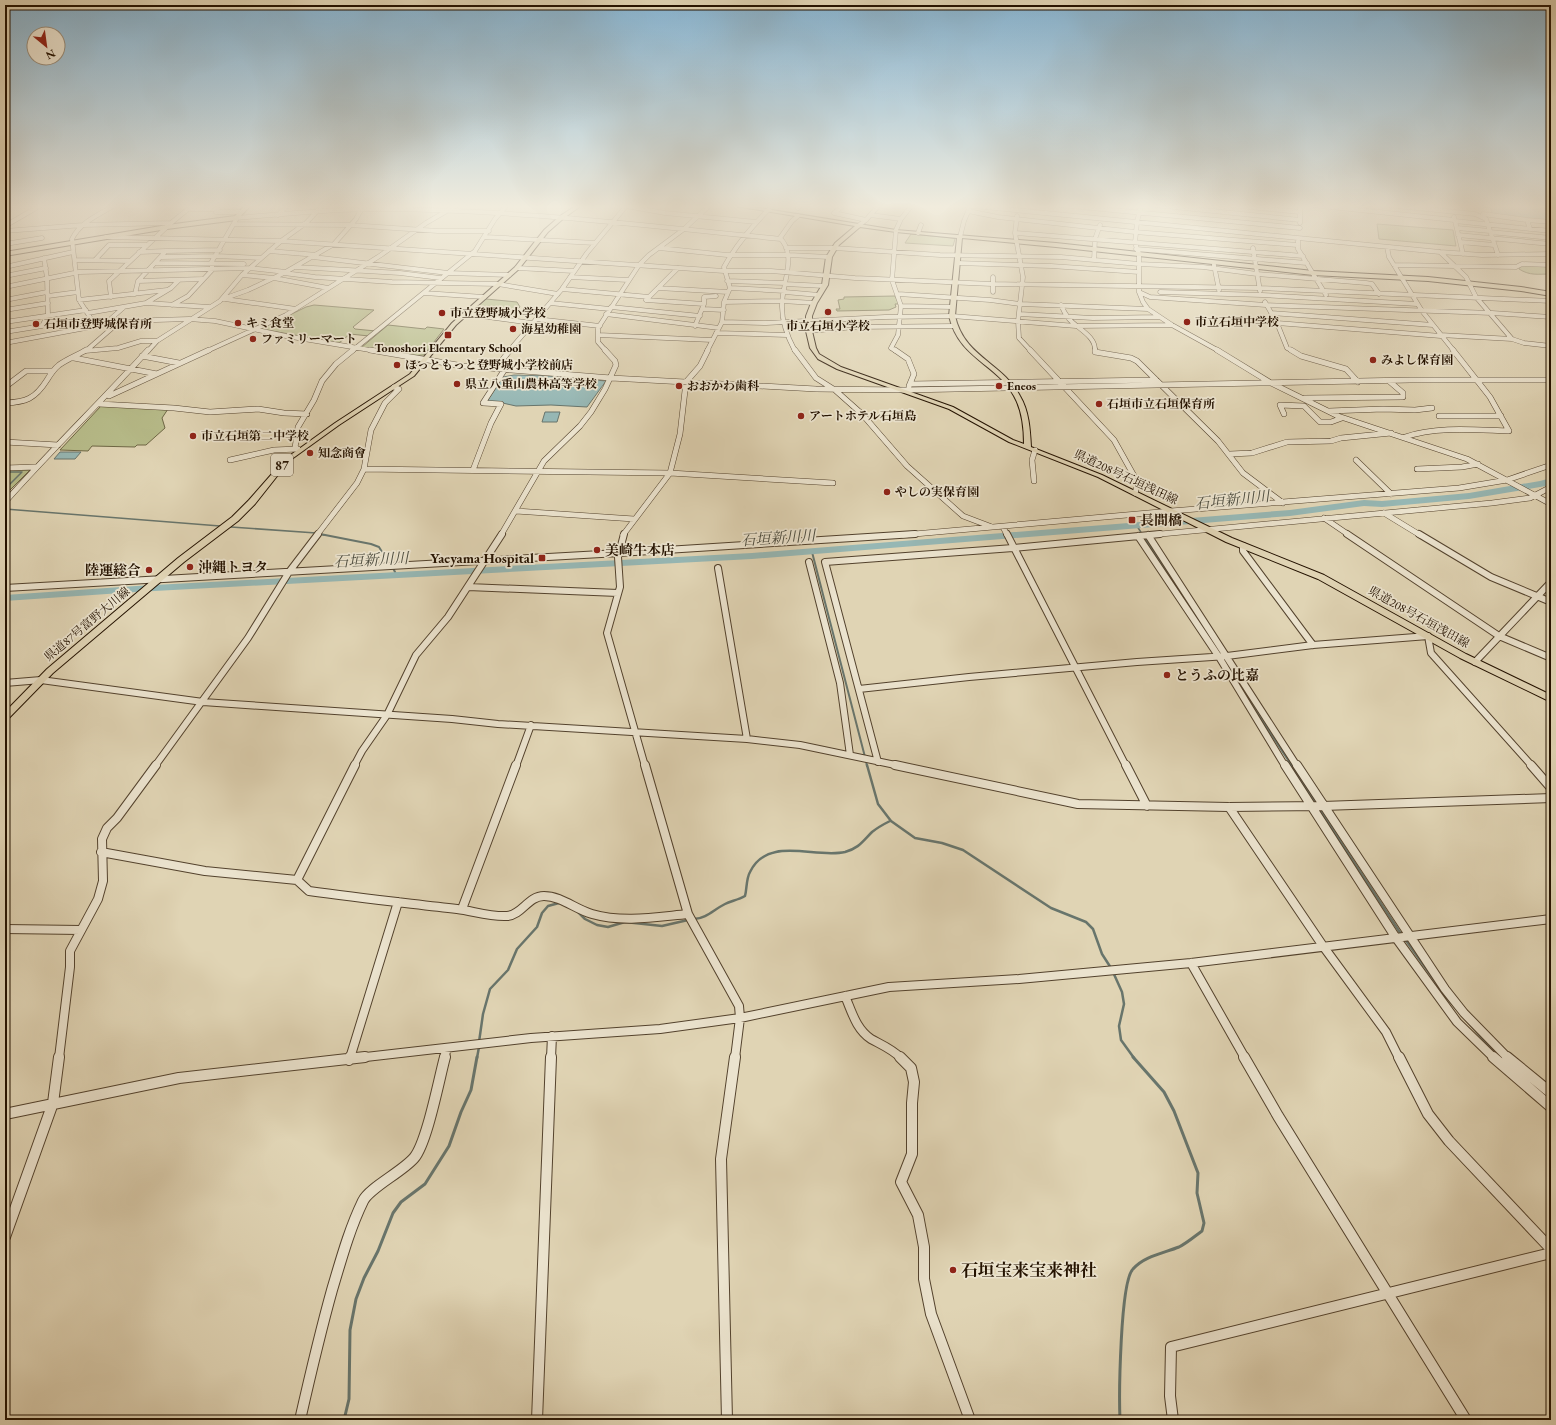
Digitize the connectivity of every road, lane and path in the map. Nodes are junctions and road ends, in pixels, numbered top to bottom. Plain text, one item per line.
1 (118, 271) edge
2 (724, 271) edge
3 (28, 272) edge
4 (46, 272) edge
5 (75, 272) junction
6 (96, 272) edge
7 (146, 272) edge
8 (210, 272) edge
9 (246, 272) edge
10 (274, 272) edge
11 (288, 272) edge
12 (354, 272) edge
13 (372, 272) edge
14 (437, 272) edge
15 (512, 272) edge
16 (567, 272) edge
17 (574, 272) joint
18 (634, 272) edge
19 (674, 272) edge
20 (774, 272) edge
21 (827, 272) edge
22 (893, 272) edge
23 (956, 272) edge
24 (1021, 272) edge
25 (1131, 272) edge
26 (1139, 272) joint
27 (1215, 272) edge
28 (1236, 272) edge
29 (1308, 272) edge
30 (1313, 272) junction
31 (1398, 272) edge
32 (1460, 272) edge
33 (285, 273) junction
34 (448, 273) junction
35 (787, 273) junction
36 (1257, 274) junction
37 (242, 275) junction
38 (827, 275) junction
39 (5, 276) edge
40 (508, 276) junction
41 (570, 277) junction
42 (993, 277) dead end
43 (47, 278) junction
44 (274, 278) junction
45 (440, 278) junction
46 (1402, 278) junction
47 (203, 279) junction
48 (341, 279) junction
49 (1316, 279) junction
50 (179, 280) junction
51 (628, 280) junction
52 (892, 280) junction
53 (138, 281) junction
54 (727, 281) junction
55 (955, 282) junction
56 (434, 283) junction
57 (785, 283) junction
58 (498, 284) junction
59 (992, 284) junction
60 (1022, 284) junction
61 (1468, 284) junction
62 (824, 286) junction
63 (1159, 286) junction
64 (1218, 286) junction
65 (5, 287) edge
66 (328, 288) junction
67 (658, 288) junction
68 (1259, 288) junction
69 (562, 289) junction
70 (1139, 289) junction
71 (167, 290) junction
72 (1324, 291) junction
73 (78, 292) junction
74 (728, 292) junction
75 (785, 292) junction
76 (993, 292) dead end
77 (1160, 292) junction
78 (1220, 293) junction
79 (47, 294) junction
80 (135, 294) junction
81 (424, 294) junction
82 (558, 294) junction
83 (619, 294) junction
84 (819, 294) junction
85 (898, 294) junction
86 (1379, 294) junction
87 (1551, 294) edge
88 (1262, 295) junction
89 (1412, 296) junction
90 (111, 297) junction
91 (484, 297) junction
92 (1150, 297) junction
93 (1477, 297) junction
94 (647, 298) junction
95 (954, 298) junction
96 (1160, 298) junction
97 (223, 299) junction
98 (1328, 299) junction
99 (5, 300) edge
100 (79, 300) junction
101 (782, 301) junction
102 (1551, 301) edge
103 (724, 302) junction
104 (1143, 302) junction
105 (1220, 302) junction
106 (48, 303) junction
107 (146, 303) junction
108 (550, 303) junction
109 (814, 303) junction
110 (1020, 304) junction
111 (1417, 304) junction
112 (172, 305) junction
113 (1061, 305) junction
114 (1266, 305) junction
115 (704, 306) junction
116 (901, 306) junction
117 (210, 307) junction
118 (123, 308) junction
119 (611, 308) junction
120 (953, 308) junction
121 (1333, 308) junction
122 (296, 309) junction
123 (637, 309) junction
124 (1148, 309) junction
125 (5, 310) edge
126 (724, 310) junction
127 (87, 312) junction
128 (1422, 312) junction
129 (1271, 313) junction
130 (1492, 313) junction
131 (465, 314) junction
132 (606, 314) junction
133 (1019, 314) junction
134 (48, 316) junction
135 (700, 316) junction
136 (899, 316) junction
137 (952, 316) junction
138 (1068, 317) junction
139 (1159, 317) junction
140 (1551, 317) edge
141 (1337, 318) junction
142 (190, 320) junction
143 (534, 321) junction
144 (808, 321) junction
145 (1018, 321) junction
146 (5, 322) edge
147 (119, 322) junction
148 (722, 322) junction
149 (785, 322) junction
150 (106, 323) junction
151 (1277, 323) junction
152 (95, 324) junction
153 (1172, 325) junction
154 (1433, 325) junction
155 (600, 326) junction
156 (695, 326) junction
157 (899, 326) junction
158 (954, 326) junction
159 (1076, 326) junction
160 (1340, 327) junction
161 (719, 328) junction
162 (251, 329) junction
163 (809, 331) junction
164 (5, 332) edge
165 (716, 333) junction
166 (598, 335) junction
167 (787, 335) junction
168 (1441, 336) junction
169 (1512, 339) junction
170 (712, 340) junction
171 (157, 341) junction
172 (5, 343) edge
173 (1551, 346) edge
174 (357, 349) junction
175 (87, 350) junction
176 (142, 356) junction
177 (74, 358) junction
178 (425, 361) junction
179 (180, 364) junction
180 (462, 366) junction
181 (496, 368) junction
182 (131, 369) junction
183 (505, 369) junction
184 (53, 371) junction
185 (158, 374) junction
186 (464, 374) dead end
187 (610, 378) junction
188 (1156, 380) junction
189 (1551, 380) edge
190 (1006, 381) junction
191 (1060, 381) junction
192 (1389, 381) junction
193 (1477, 381) junction
194 (686, 382) junction
195 (1358, 382) junction
196 (1271, 383) junction
197 (911, 384) junction
198 (1164, 385) junction
199 (5, 387) edge
200 (394, 387) junction
201 (1064, 388) junction
202 (1013, 389) junction
203 (836, 390) junction
204 (905, 390) junction
205 (106, 397) junction
206 (1302, 398) junction
207 (5, 403) edge
208 (99, 404) junction
209 (1432, 408) dead end
210 (1327, 411) junction
211 (307, 414) junction
212 (1284, 414) dead end
213 (1439, 416) dead end
214 (1501, 416) junction
215 (1342, 418) junction
216 (1391, 432) junction
217 (1405, 437) junction
218 (5, 442) edge
219 (58, 445) junction
220 (297, 449) junction
221 (1031, 449) junction
222 (1230, 454) junction
223 (230, 460) dead end
224 (1356, 460) dead end
225 (1478, 464) junction
226 (1551, 465) edge
227 (36, 467) junction
228 (5, 468) edge
229 (364, 469) junction
230 (1417, 469) dead end
231 (473, 470) junction
232 (539, 471) junction
233 (670, 473) junction
234 (1034, 481) dead end
235 (1510, 481) junction
236 (833, 483) dead end
237 (1551, 487) edge
238 (1135, 493) junction
239 (1390, 494) junction
240 (1533, 495) junction
241 (5, 502) edge
242 (1283, 503) junction
243 (1551, 504) edge
244 (516, 511) junction
245 (1171, 511) junction
246 (1384, 513) junction
247 (1324, 518) junction
248 (634, 519) junction
249 (994, 528) junction
250 (1206, 528) junction
251 (1004, 530) junction
252 (1148, 535) junction
253 (1138, 536) junction
254 (1012, 546) junction
255 (1243, 546) junction
256 (619, 555) junction
257 (809, 562) dead end
258 (483, 563) junction
259 (718, 568) dead end
260 (287, 574) junction
261 (155, 582) junction
262 (1551, 582) edge
263 (468, 587) junction
264 (5, 588) edge
265 (618, 593) junction
266 (1537, 596) junction
267 (1551, 602) edge
268 (1428, 636) junction
269 (1499, 636) junction
270 (1313, 645) junction
271 (1218, 656) junction
272 (1227, 656) junction
273 (1551, 658) edge
274 (1475, 662) junction
275 (1075, 668) junction
276 (40, 680) junction
277 (5, 683) edge
278 (859, 689) junction
279 (1551, 699) edge
280 (203, 702) junction
281 (387, 716) junction
282 (5, 717) edge
283 (531, 725) junction
284 (636, 732) junction
285 (747, 739) junction
286 (850, 755) junction
287 (878, 762) junction
288 (1551, 788) edge
289 (1551, 798) edge
290 (1309, 805) junction
291 (1147, 806) junction
292 (1323, 806) junction
293 (1229, 807) junction
294 (101, 852) junction
295 (297, 880) junction
296 (398, 902) junction
297 (462, 909) junction
298 (688, 914) junction
299 (1551, 919) edge
300 (5, 929) edge
301 (81, 930) junction
302 (1409, 937) junction
303 (1396, 938) junction
304 (1322, 946) junction
305 (1192, 963) junction
306 (845, 996) junction
307 (740, 1018) junction
308 (552, 1036) junction
309 (447, 1048) junction
310 (349, 1060) junction
311 (1551, 1093) edge
312 (53, 1103) junction
313 (1551, 1107) edge
314 (5, 1114) edge
315 (5, 1237) edge
316 (1551, 1249) edge
317 (1551, 1253) edge
318 (1389, 1294) junction
319 (300, 1420) edge
320 (537, 1420) edge
321 (726, 1420) edge
322 (970, 1420) edge
323 (1173, 1420) edge
324 (1466, 1420) edge

1 - 90 street
2 - 54 street
3 - 39 street
4 - 43 street
5 - 6 street
5 - 43 street
5 - 73 street
7 - 53 street
8 - 47 street
9 - 37 street
10 - 33 street
11 - 33 street
12 - 48 street
13 - 45 street
14 - 34 street
15 - 40 main road, 県道87号富野大川線 / 87
16 - 17 street
17 - 41 street
18 - 51 street
19 - 67 street
20 - 35 street
21 - 38 main road, 県道208号石垣浅田線
22 - 52 street
23 - 55 main road
24 - 60 street
25 - 26 street
26 - 70 street
27 - 64 street
28 - 36 street
29 - 30 main road
30 - 46 main road
30 - 49 street
31 - 46 street
32 - 61 street
33 - 44 street
33 - 48 street
34 - 40 street
34 - 45 street
35 - 38 street
35 - 57 street
36 - 49 street
36 - 68 street
37 - 44 street
37 - 97 street
38 - 52 street
38 - 62 main road, 県道208号石垣浅田線
40 - 58 main road, 県道87号富野大川線 / 87
41 - 51 street
41 - 69 street
42 - 59 street
43 - 65 street
43 - 79 street
44 - 66 street
44 - 97 street
45 - 56 street
46 - 61 main road
46 - 89 street
47 - 50 street
47 - 112 street
48 - 56 street
48 - 66 street
49 - 72 street
49 - 86 street
50 - 53 street
50 - 71 street
51 - 83 street
52 - 55 street
52 - 85 street
53 - 80 street
54 - 57 street
54 - 74 street
55 - 59 street
55 - 95 main road
56 - 58 street
56 - 81 street
57 - 62 street
57 - 75 street
58 - 82 street
58 - 91 main road, 県道87号富野大川線 / 87
59 - 60 street
59 - 76 street
60 - 70 street
60 - 110 street
61 - 87 main road
61 - 93 street
62 - 84 main road, 県道208号石垣浅田線
63 - 64 street
63 - 70 street
63 - 77 street
64 - 68 street
64 - 78 street
66 - 122 street
67 - 74 street
67 - 94 street
68 - 72 street
68 - 88 street
69 - 82 street
69 - 83 street
70 - 92 street
70 - 104 street
71 - 80 street
71 - 107 street
72 - 86 street
72 - 98 street
73 - 79 street
73 - 100 street
74 - 75 street
74 - 103 street
74 - 115 street
75 - 84 street
75 - 101 street
77 - 78 street
77 - 96 street
78 - 88 street
78 - 105 street
79 - 99 street
79 - 106 street
80 - 90 street
81 - 91 street
81 - 174 street
82 - 108 street
83 - 94 street
83 - 119 street
84 - 109 main road, 県道208号石垣浅田線
85 - 95 street
85 - 116 street
86 - 89 street
88 - 98 street
88 - 114 street
89 - 93 street
89 - 111 street
90 - 100 street
91 - 131 main road, 県道87号富野大川線 / 87
92 - 96 street
92 - 104 street
93 - 102 street
93 - 130 street
94 - 115 street
94 - 123 street
95 - 110 street
95 - 120 main road
96 - 105 street
97 - 117 street
97 - 122 street
98 - 111 street
98 - 121 street
100 - 127 street
101 - 103 street
101 - 109 street
101 - 149 street
103 - 126 street
104 - 124 street
105 - 114 street
106 - 125 street
106 - 134 street
107 - 112 street
107 - 118 street
108 - 119 street
108 - 143 street
109 - 144 main road, 県道208号石垣浅田線
110 - 113 street
110 - 133 street
111 - 128 street
112 - 117 street
113 - 124 street
113 - 138 street
114 - 121 street
114 - 129 street
115 - 126 street
115 - 135 street
116 - 120 street
116 - 136 street
117 - 142 street
118 - 127 street
118 - 150 street
119 - 123 street
119 - 132 street
120 - 137 main road
121 - 128 street
121 - 141 street
122 - 162 street
123 - 135 street
124 - 139 street
126 - 148 street
127 - 134 street
127 - 152 street
128 - 130 street
128 - 154 street
129 - 141 street
129 - 151 street
130 - 140 street
130 - 169 street
131 - 143 street
131 - 178 main road, 県道87号富野大川線 / 87
132 - 155 street
132 - 156 street
133 - 138 street
133 - 145 street
134 - 146 street
134 - 164 street
135 - 156 street
136 - 137 street
136 - 144 street
136 - 157 street
137 - 145 street
137 - 158 main road
138 - 139 street
138 - 159 street
139 - 153 street
141 - 154 street
141 - 160 street
142 - 147 street
142 - 162 street
142 - 171 street
143 - 155 street
143 - 181 street
144 - 149 street
144 - 163 main road, 県道208号石垣浅田線
145 - 159 street
145 - 191 street
147 - 150 street
147 - 175 street
148 - 149 street
148 - 161 street
149 - 167 street
150 - 152 street
151 - 160 street
151 - 195 street
152 - 172 street
153 - 159 street
153 - 196 street
154 - 168 street
155 - 166 street
156 - 161 street
157 - 158 street
157 - 163 street
157 - 197 street
158 - 190 main road
159 - 188 street
160 - 168 street
161 - 165 street
162 - 174 street
162 - 179 street
163 - 204 main road, 県道208号石垣浅田線
165 - 167 street
165 - 170 street
166 - 170 street
166 - 187 street
167 - 203 street
168 - 169 street
168 - 193 street
169 - 173 street
170 - 194 street
171 - 175 street
171 - 176 street
174 - 178 street
174 - 211 street
175 - 177 street
176 - 179 street
176 - 182 street
177 - 182 street
177 - 184 street
178 - 180 street
178 - 200 main road, 県道87号富野大川線 / 87
179 - 185 street
180 - 181 street
180 - 186 street
181 - 183 street
182 - 185 street
182 - 205 street
183 - 187 street
183 - 231 street
184 - 199 street
184 - 207 street
185 - 205 street
187 - 194 street
187 - 232 street
188 - 191 street
188 - 198 street
189 - 193 street
190 - 191 street
190 - 197 street
190 - 202 main road
191 - 201 street
192 - 193 street
192 - 195 street
192 - 206 street
193 - 214 street
194 - 203 street
194 - 233 street
195 - 196 street
196 - 198 street
196 - 206 street
197 - 204 street
198 - 201 street
198 - 222 street
200 - 220 main road, 県道87号富野大川線 / 87
200 - 229 street
201 - 202 street
201 - 238 street
202 - 204 street
202 - 221 main road
203 - 204 street
203 - 249 street
204 - 221 main road, 県道208号石垣浅田線
205 - 208 street
206 - 210 street
208 - 211 street
208 - 219 street
209 - 210 street
210 - 215 street
211 - 220 street
212 - 215 street
213 - 214 street
214 - 217 street
215 - 216 street
216 - 217 street
216 - 222 street
217 - 225 street
218 - 219 street
219 - 227 street
220 - 223 street
220 - 261 main road, 県道87号富野大川線 / 87
221 - 234 street
221 - 238 main road, 県道208号石垣浅田線
222 - 242 street
224 - 239 street
225 - 230 street
225 - 235 street
226 - 235 street
227 - 228 street
227 - 241 street
229 - 231 street
229 - 260 street
231 - 232 street
232 - 233 street
232 - 244 street
233 - 236 street
233 - 248 street
235 - 239 street
235 - 240 street
237 - 240 street
238 - 245 main road, 県道208号石垣浅田線
239 - 242 street
240 - 243 street
240 - 246 street
242 - 245 street
244 - 248 street
244 - 258 street
245 - 250 main road, 県道208号石垣浅田線
245 - 251 street
246 - 247 street
246 - 266 street
247 - 250 street
247 - 269 street
248 - 256 street
249 - 251 street
249 - 256 street
250 - 252 street
250 - 255 main road, 県道208号石垣浅田線
251 - 254 street
252 - 253 street
252 - 272 street
253 - 254 street
253 - 271 street
254 - 275 street
254 - 278 street
255 - 268 main road, 県道208号石垣浅田線
255 - 270 street
256 - 258 street
256 - 265 street
257 - 286 street
258 - 260 street
258 - 263 street
259 - 285 street
260 - 261 street
260 - 280 street
261 - 264 street
261 - 276 main road, 県道87号富野大川線 / 87
262 - 266 street
263 - 265 street
263 - 281 street
265 - 284 street
266 - 267 street
266 - 269 street
268 - 270 street
268 - 274 main road, 県道208号石垣浅田線
268 - 288 street
269 - 273 street
269 - 274 street
270 - 272 street
271 - 272 street
271 - 275 street
271 - 290 street
272 - 292 street
274 - 279 main road, 県道208号石垣浅田線
275 - 278 street
275 - 291 street
276 - 277 street
276 - 280 street
276 - 282 main road, 県道87号富野大川線 / 87
278 - 287 street
280 - 281 street
280 - 294 street
281 - 283 street
281 - 295 street
283 - 284 street
283 - 297 street
284 - 285 street
284 - 298 street
285 - 286 street
286 - 287 street
287 - 291 street
289 - 292 street
290 - 292 street
290 - 293 street
290 - 303 street
291 - 293 street
292 - 302 street
293 - 304 street
294 - 295 street
294 - 301 street
295 - 296 street
296 - 297 street
296 - 310 street
297 - 298 street
298 - 307 street
299 - 302 street
300 - 301 street
301 - 312 street
302 - 303 street
302 - 311 street
303 - 304 street
303 - 313 street
304 - 305 street
304 - 316 street
305 - 306 street
305 - 318 street
306 - 307 street
306 - 322 street
307 - 308 street
307 - 321 street
308 - 309 street
308 - 320 street
309 - 310 street
309 - 319 street
310 - 312 street
312 - 314 street
312 - 315 street
317 - 318 street
318 - 323 street
318 - 324 street

